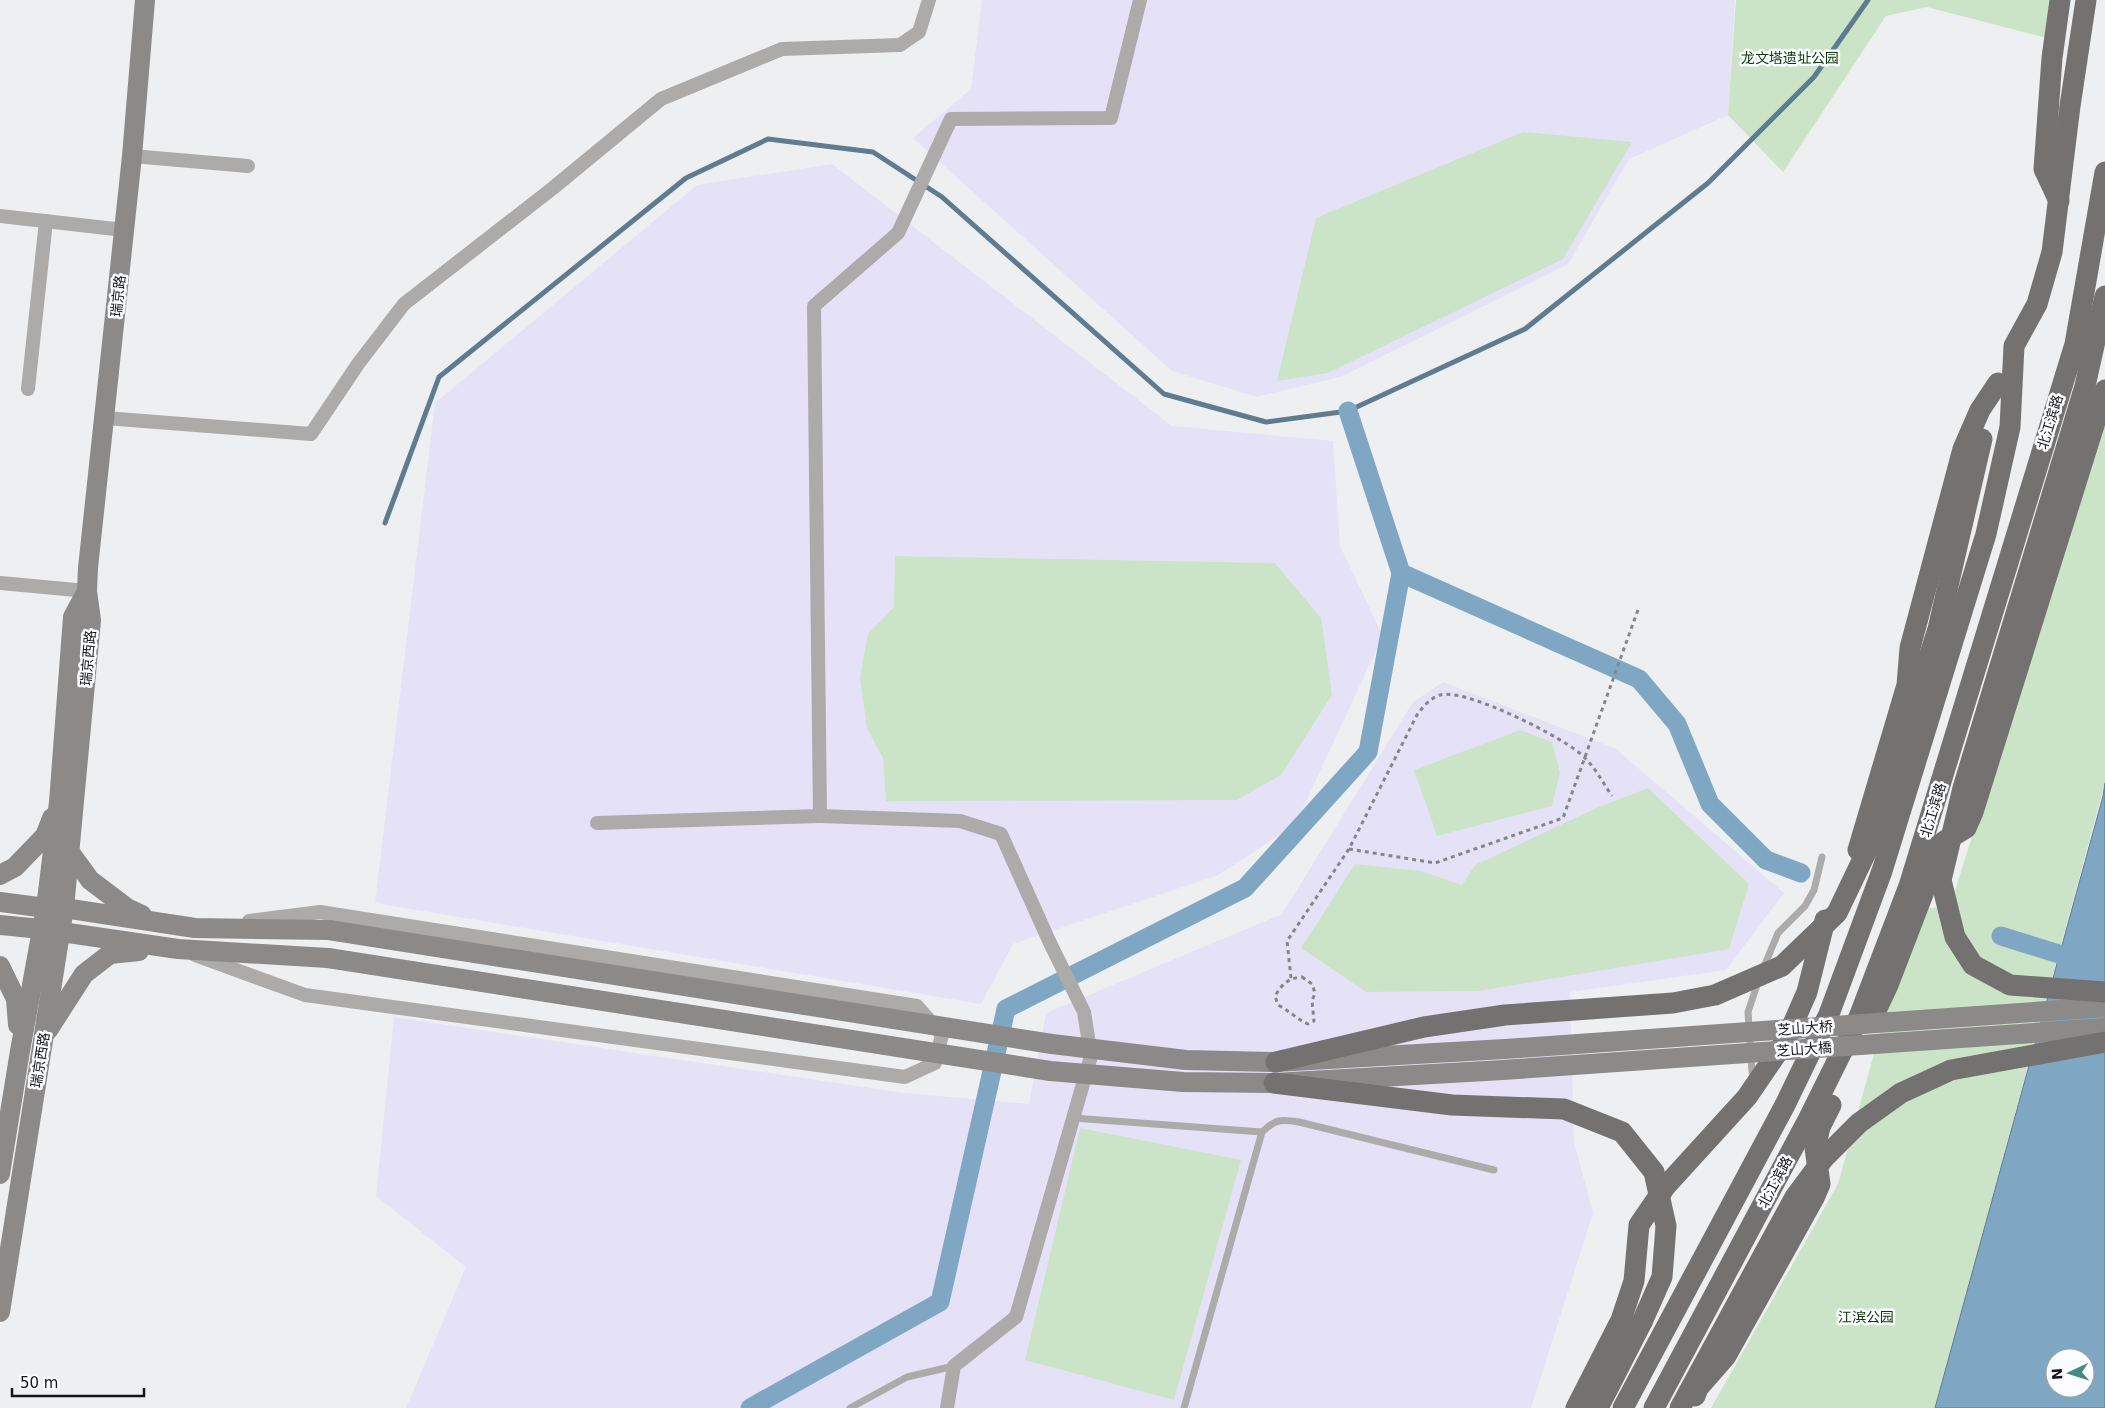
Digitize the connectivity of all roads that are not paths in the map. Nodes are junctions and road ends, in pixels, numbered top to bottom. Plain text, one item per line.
1 (145, 0) edge
2 (929, 0) edge
3 (1140, 0) edge
4 (2060, 0) edge
5 (2086, 0) edge
6 (132, 156) junction
7 (248, 166) dead end
8 (2105, 172) edge
9 (2059, 201) junction
10 (0, 216) edge
11 (46, 221) junction
12 (124, 230) junction
13 (2105, 295) edge
14 (2014, 346) junction
15 (1998, 383) junction
16 (28, 389) dead end
17 (2105, 390) edge
18 (105, 418) junction
19 (0, 583) edge
20 (87, 591) junction
21 (58, 802) junction
22 (820, 816) junction
23 (597, 823) dead end
24 (69, 851) junction
25 (1822, 857) dead end
26 (0, 875) edge
27 (0, 902) edge
28 (55, 908) junction
29 (162, 924) junction
30 (0, 925) edge
31 (195, 928) junction
32 (51, 930) junction
33 (171, 948) junction
34 (0, 966) edge
35 (2105, 992) edge
36 (2105, 1007) edge
37 (2105, 1028) edge
38 (44, 1036) junction
39 (2105, 1042) edge
40 (20, 1051) junction
41 (1275, 1073) junction
42 (1756, 1084) junction
43 (1073, 1118) junction
44 (1262, 1132) junction
45 (1494, 1170) dead end
46 (0, 1174) edge
47 (0, 1312) edge
48 (954, 1366) junction
49 (850, 1408) edge
50 (947, 1408) edge
51 (1184, 1408) edge
52 (1576, 1408) edge
53 (1598, 1408) edge
54 (1623, 1408) edge
55 (1654, 1408) edge
56 (1680, 1408) edge
57 (1690, 1408) edge

1 - 6 street, 瑞京路
2 - 18 street
3 - 22 street
4 - 9 main road
5 - 9 main road, 北江滨路
6 - 7 street
6 - 12 street, 瑞京路
8 - 55 main road, 北江滨路
9 - 14 main road, 北江滨路
10 - 11 street
11 - 12 street
11 - 16 street
12 - 18 street, 瑞京路
13 - 35 main road, bridge
14 - 15 main road, 北江滨路
14 - 54 main road, 北江滨路
15 - 41 main road, 北江滨路, bridge
15 - 42 main road
17 - 57 main road
18 - 20 street, 瑞京路
19 - 20 street
20 - 21 street, 瑞京西路
20 - 24 street, 瑞京西路
21 - 26 street
21 - 28 street, 瑞京西路
22 - 23 street
22 - 43 street
24 - 28 street, 瑞京西路
24 - 29 street
25 - 42 lane
27 - 28 street
28 - 29 street
28 - 32 street, 瑞京西路
29 - 31 street
30 - 32 street
31 - 33 street
31 - 41 street, bridge
32 - 33 street
32 - 38 street, 瑞京西路
32 - 40 street, 瑞京西路
33 - 38 street
33 - 41 street, bridge
34 - 40 street
36 - 41 street, 芝山大桥, bridge
37 - 41 street, 芝山大橋, bridge
38 - 47 street, 瑞京西路
39 - 56 main road, bridge
40 - 46 street, 瑞京西路
41 - 53 main road, bridge
42 - 52 main road
43 - 44 lane
43 - 48 street
44 - 45 lane
44 - 51 lane
48 - 49 lane
48 - 50 street

